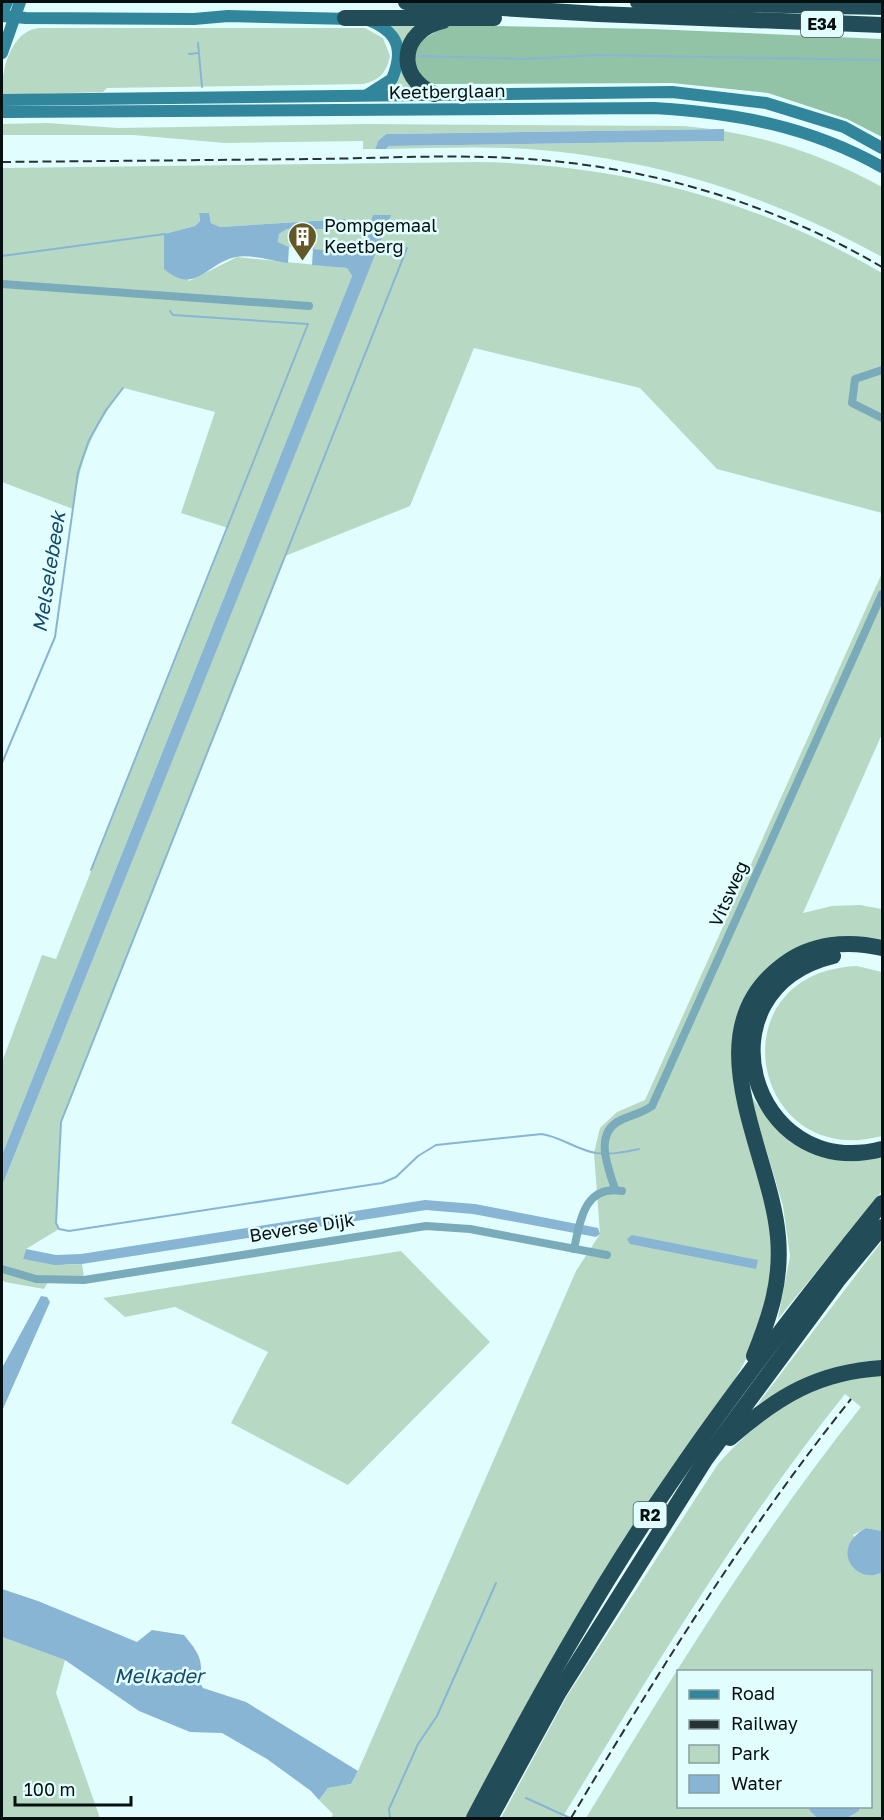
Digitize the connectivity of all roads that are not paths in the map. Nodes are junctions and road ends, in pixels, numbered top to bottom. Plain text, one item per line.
1 (8, 2) edge
2 (20, 2) edge
3 (406, 2) edge
4 (638, 2) edge
5 (882, 7) edge
6 (2, 14) edge
7 (598, 14) junction
8 (16, 16) junction
9 (345, 18) junction
10 (455, 18) junction
11 (882, 26) edge
12 (2, 53) edge
13 (434, 94) junction
14 (366, 96) junction
15 (2, 100) edge
16 (2, 112) edge
17 (882, 148) edge
18 (882, 167) edge
19 (2, 284) edge
20 (309, 306) dead end
21 (882, 370) edge
22 (882, 418) edge
23 (882, 594) edge
24 (882, 948) edge
25 (882, 958) edge
26 (882, 1149) edge
27 (882, 1203) edge
28 (882, 1227) edge
29 (574, 1249) junction
30 (608, 1256) dead end
31 (2, 1269) edge
32 (882, 1368) edge
33 (732, 1394) junction
34 (705, 1460) junction
35 (474, 1818) edge
36 (490, 1818) edge

1 - 6 main road
1 - 8 main road
2 - 8 main road
3 - 7 highway, E34
4 - 5 highway, E34
6 - 8 main road
7 - 10 highway
7 - 11 highway, E34
8 - 9 main road
8 - 12 main road
9 - 10 highway
9 - 14 main road
10 - 13 highway
13 - 14 main road, Keetberglaan
13 - 17 main road, Keetberglaan
14 - 15 main road, Keetberglaan
16 - 18 main road, Keetberglaan
19 - 20 street
21 - 22 street
23 - 29 street, Vitsweg
24 - 33 highway
25 - 26 highway
27 - 33 highway, R2
28 - 34 highway, R2
29 - 30 street, Beverse Dijk
29 - 31 street, Beverse Dijk
32 - 34 highway
33 - 35 highway, R2
34 - 36 highway, R2

